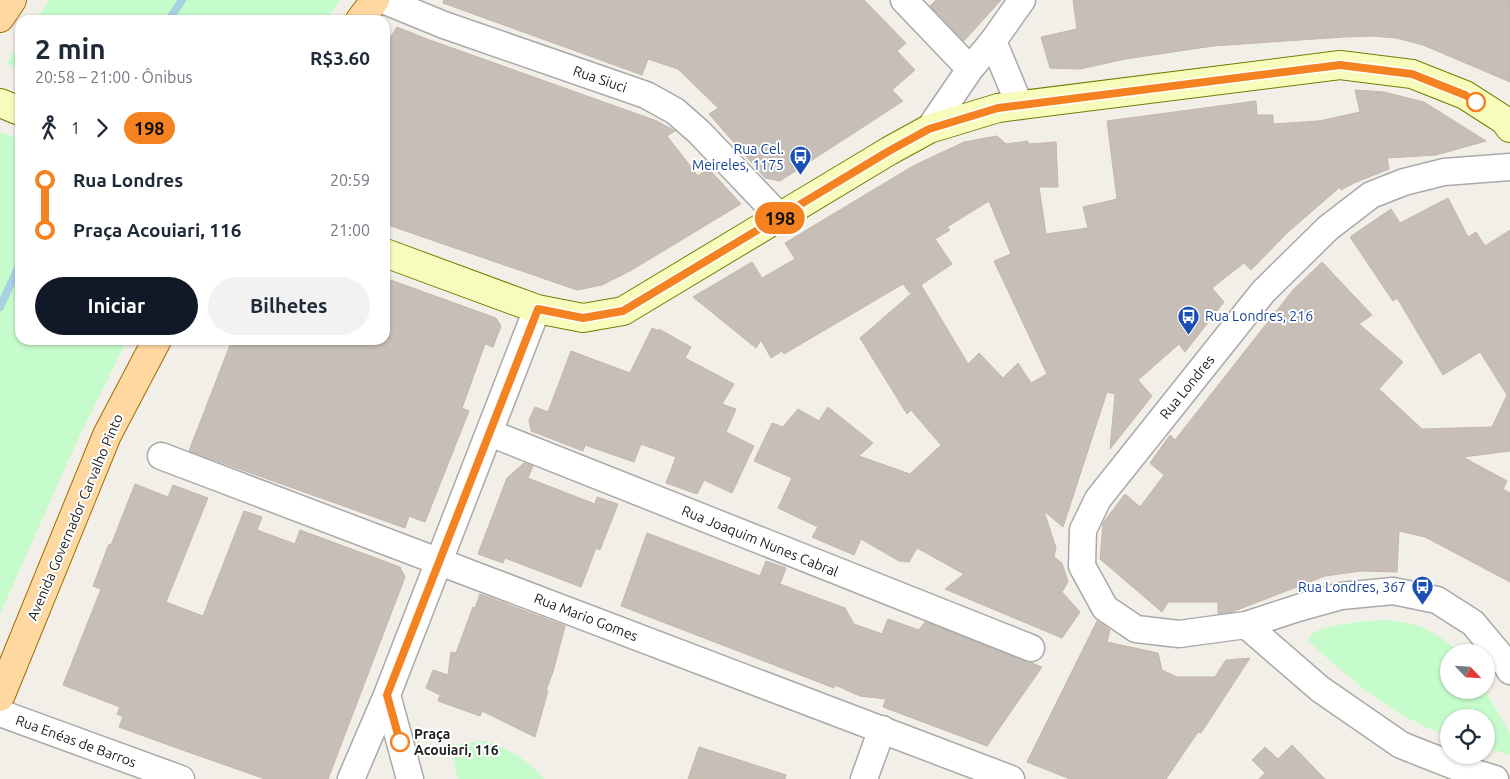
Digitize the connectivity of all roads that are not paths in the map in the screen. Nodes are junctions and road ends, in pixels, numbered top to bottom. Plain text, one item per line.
1 (12, 0) edge
2 (375, 0) edge
3 (383, 0) edge
4 (904, 0) edge
5 (1022, 0) edge
6 (364, 15) edge
7 (0, 18) edge
8 (993, 41) junction
9 (970, 69) junction
10 (0, 103) edge
11 (1020, 106) junction
12 (15, 109) edge
13 (1510, 128) edge
14 (929, 129) junction
15 (1510, 167) edge
16 (780, 218) junction
17 (390, 255) edge
18 (538, 309) junction
19 (154, 345) edge
20 (490, 433) junction
21 (161, 456) dead end
22 (440, 561) junction
23 (1246, 625) junction
24 (1031, 648) dead end
25 (1510, 671) edge
26 (387, 695) junction
27 (0, 697) edge
28 (0, 713) edge
29 (882, 729) junction
30 (181, 779) edge
31 (351, 779) edge
32 (410, 779) edge
33 (864, 779) edge
34 (1011, 779) edge
35 (1495, 779) edge

1 - 7 main road
2 - 6 main road
3 - 16 street, Rua Siuci
4 - 9 street
5 - 8 street
8 - 9 street
8 - 11 street
9 - 14 street
10 - 12 street
11 - 13 street
11 - 14 street
14 - 16 street
15 - 23 street, Rua Londres
16 - 18 street
17 - 18 street
18 - 20 street
19 - 27 main road, Avenida Governador Carvalho Pinto
20 - 22 street
20 - 24 street, Rua Joaquim Nunes Cabral
21 - 22 street, Rua Mario Gomes
22 - 26 street
22 - 29 street, Rua Mario Gomes
23 - 25 street, Rua Londres
23 - 35 street
26 - 31 street
26 - 32 street
28 - 30 street, Rua Enéas de Barros
29 - 33 street
29 - 34 street, Rua Mario Gomes

